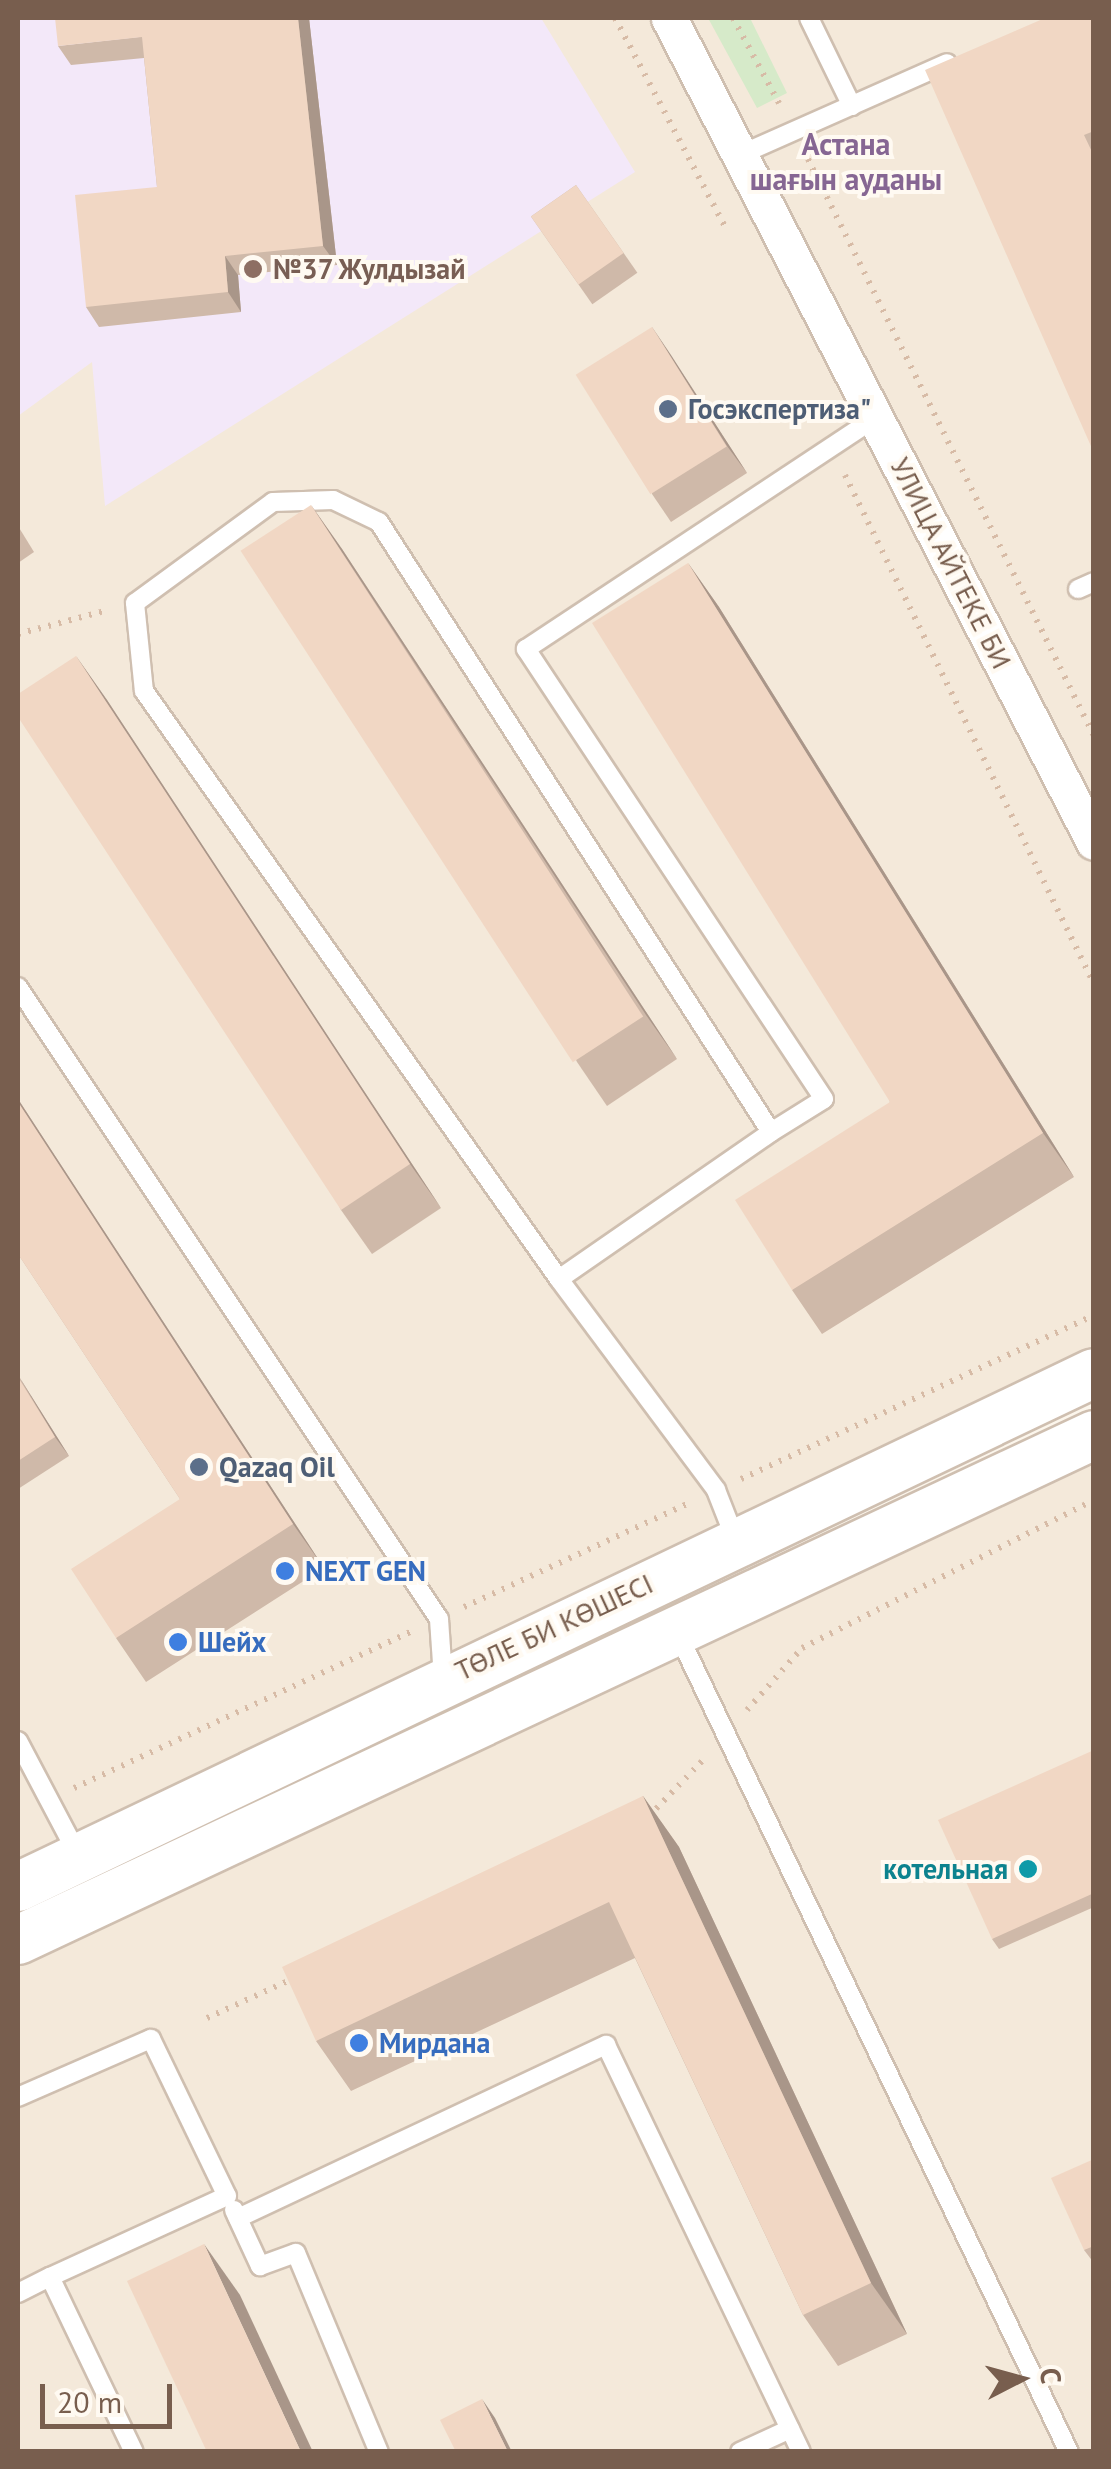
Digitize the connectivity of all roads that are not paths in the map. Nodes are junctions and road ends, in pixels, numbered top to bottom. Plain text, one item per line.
1 (669, 18) edge
2 (810, 18) edge
3 (976, 50) edge
4 (852, 106) junction
5 (742, 154) junction
6 (876, 417) junction
7 (1094, 842) edge
8 (18, 987) edge
9 (771, 1132) junction
10 (559, 1279) junction
11 (1094, 1373) edge
12 (1094, 1435) edge
13 (736, 1542) junction
14 (677, 1632) junction
15 (443, 1680) junction
16 (18, 1740) edge
17 (80, 1858) junction
18 (18, 1887) edge
19 (18, 1940) edge
20 (18, 2098) edge
21 (227, 2196) junction
22 (238, 2218) junction
23 (50, 2278) junction
24 (18, 2293) edge
25 (790, 2429) junction
26 (134, 2452) edge
27 (378, 2452) edge
28 (740, 2452) edge
29 (801, 2452) edge
30 (1069, 2452) edge

1 - 5 street, УЛИЦА АЙТЕКЕ БИ
2 - 4 lane
3 - 4 lane
4 - 5 lane
5 - 6 street, УЛИЦА АЙТЕКЕ БИ
6 - 7 street, УЛИЦА АЙТЕКЕ БИ
6 - 9 lane
8 - 15 lane
9 - 10 lane
9 - 10 lane
10 - 13 lane
11 - 13 main road, ТӨЛЕ БИ КӨШЕСІ
12 - 14 main road, ТӨЛЕ БИ КӨШЕСІ
13 - 15 main road, ТӨЛЕ БИ КӨШЕСІ
14 - 19 main road, ТӨЛЕ БИ КӨШЕСІ
14 - 30 lane
15 - 17 main road, ТӨЛЕ БИ КӨШЕСІ
16 - 17 lane
17 - 18 main road, ТӨЛЕ БИ КӨШЕСІ
20 - 21 lane
21 - 22 lane
21 - 23 lane
22 - 25 lane
22 - 27 lane
23 - 24 lane
23 - 26 lane
25 - 28 lane
25 - 29 lane

